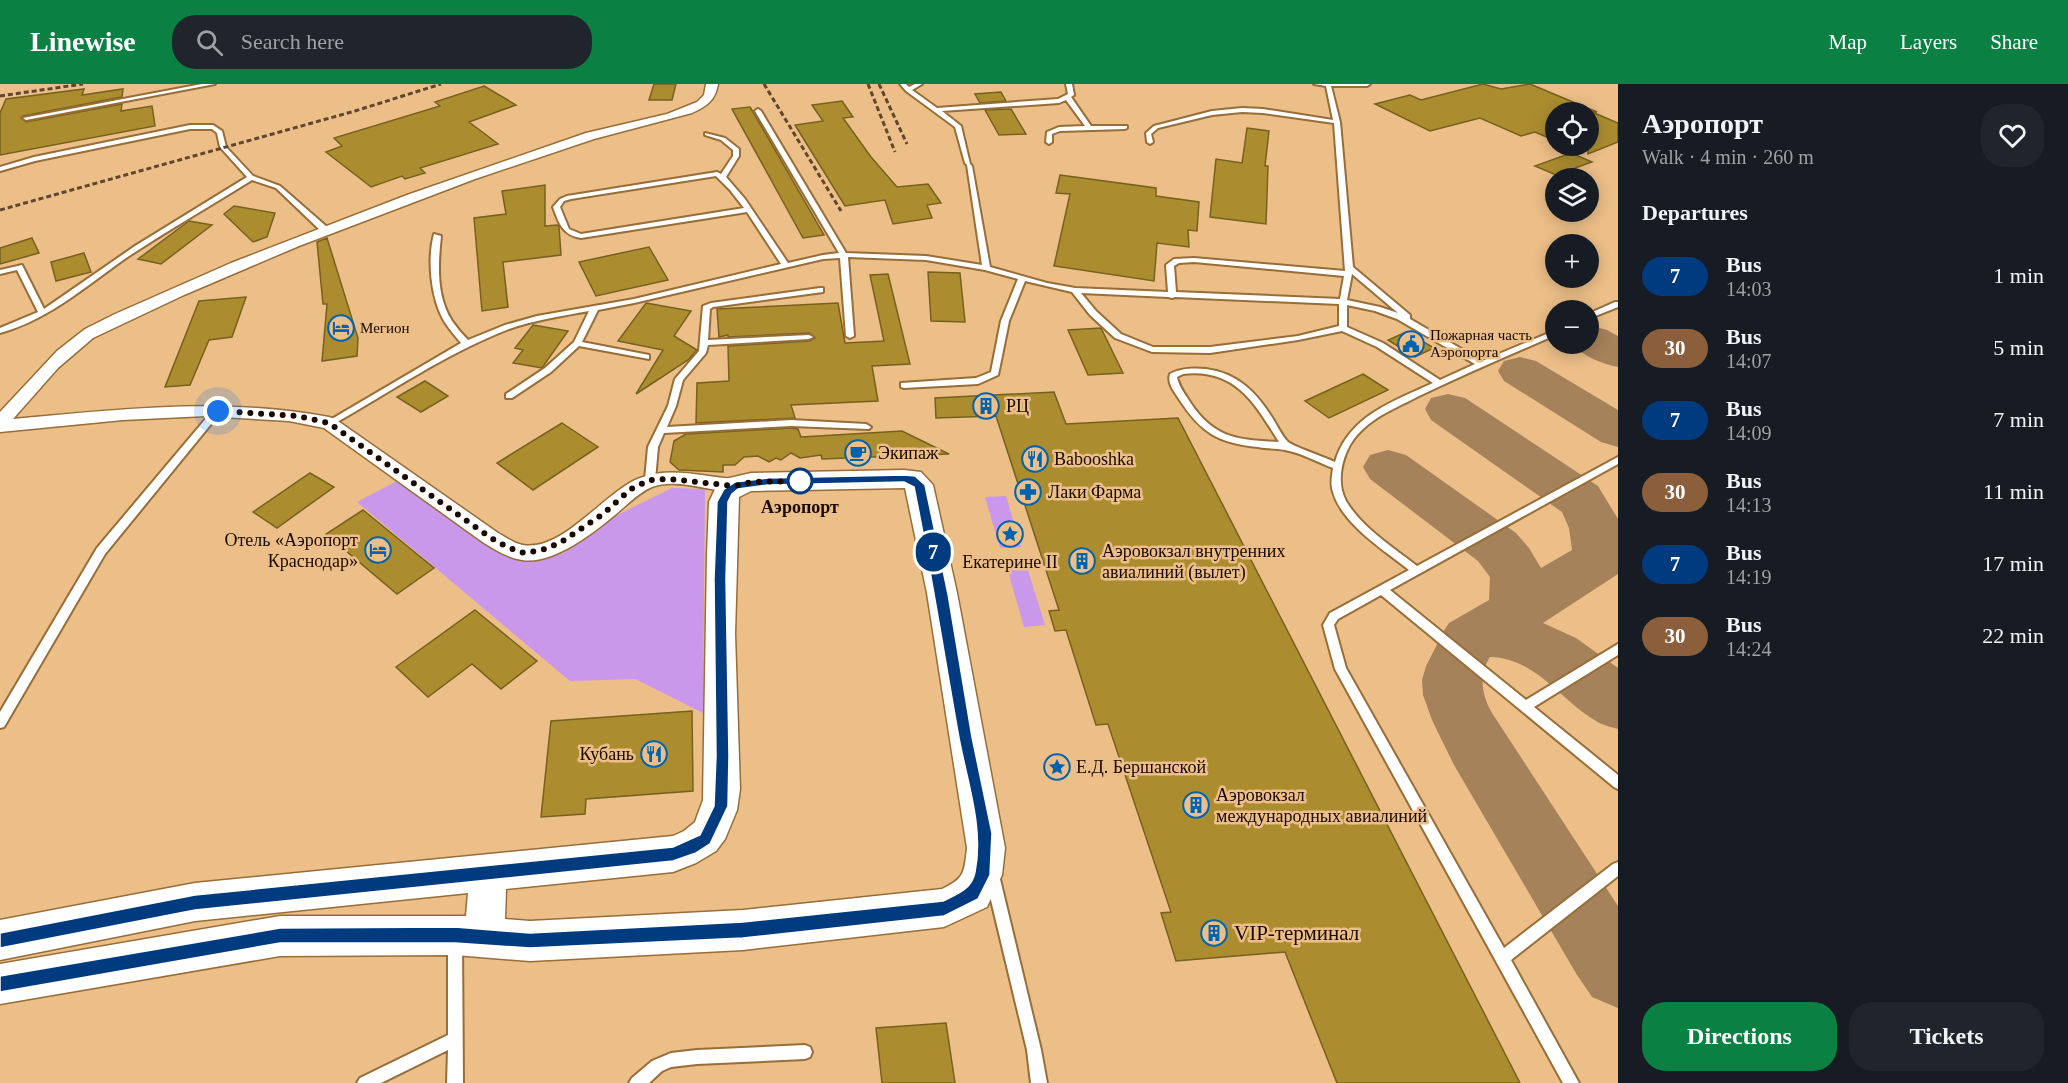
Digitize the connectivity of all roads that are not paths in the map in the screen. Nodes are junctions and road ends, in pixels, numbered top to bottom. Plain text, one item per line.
1 (212, 84) edge
2 (712, 84) edge
3 (919, 84) edge
4 (1069, 84) edge
5 (1317, 84) edge
6 (1328, 84) edge
7 (1367, 84) edge
8 (906, 87) edge
9 (1068, 98) junction
10 (937, 110) junction
11 (758, 111) dead end
12 (26, 118) dead end
13 (1337, 122) junction
14 (1125, 127) dead end
15 (1089, 128) junction
16 (707, 134) dead end
17 (1049, 142) dead end
18 (1150, 142) dead end
19 (0, 169) edge
20 (723, 176) junction
21 (251, 177) junction
22 (747, 210) junction
23 (324, 229) junction
24 (437, 237) dead end
25 (844, 255) junction
26 (786, 266) junction
27 (986, 268) junction
28 (1349, 271) junction
29 (0, 272) edge
30 (1022, 279) junction
31 (820, 290) dead end
32 (1075, 290) junction
33 (1172, 296) junction
34 (1343, 302) junction
35 (1618, 304) edge
36 (595, 308) junction
37 (1599, 312) edge
38 (42, 313) junction
39 (1419, 327) junction
40 (1343, 328) junction
41 (0, 332) edge
42 (850, 336) dead end
43 (1545, 337) edge
44 (808, 338) dead end
45 (705, 343) junction
46 (466, 344) junction
47 (577, 344) junction
48 (646, 357) dead end
49 (1482, 364) junction
50 (1439, 383) junction
51 (904, 385) dead end
52 (509, 396) dead end
53 (218, 411) junction
54 (329, 423) junction
55 (0, 425) edge
56 (866, 427) dead end
57 (662, 430) junction
58 (1286, 446) junction
59 (1618, 460) edge
60 (1339, 467) junction
61 (650, 480) junction
62 (735, 486) junction
63 (1417, 571) junction
64 (1384, 591) junction
65 (1618, 649) edge
66 (1526, 707) junction
67 (0, 723) edge
68 (1618, 783) edge
69 (986, 848) junction
70 (1618, 868) edge
71 (488, 873) junction
72 (470, 936) junction
73 (0, 940) edge
74 (1501, 959) junction
75 (0, 984) edge
76 (455, 1039) junction
77 (805, 1052) dead end
78 (365, 1083) edge
79 (455, 1083) edge
80 (635, 1083) edge
81 (1039, 1083) edge
82 (1571, 1083) edge

1 - 12 lane
2 - 23 street
3 - 8 lane
4 - 9 lane
5 - 6 lane
6 - 7 lane
6 - 13 lane
8 - 10 lane
9 - 10 lane
9 - 15 lane
10 - 27 lane
11 - 25 lane
13 - 18 lane
13 - 28 lane
14 - 15 lane
15 - 17 lane
16 - 20 lane
19 - 21 lane
20 - 22 lane
20 - 22 lane
21 - 23 lane
21 - 38 lane
22 - 26 lane
23 - 55 street
24 - 46 lane
25 - 26 lane
25 - 27 lane
25 - 42 lane
26 - 36 lane
27 - 30 lane
28 - 33 lane
28 - 34 lane
28 - 39 lane
29 - 38 lane
30 - 32 lane
30 - 51 lane
31 - 45 lane
32 - 33 lane
32 - 40 lane
33 - 34 lane
34 - 39 lane
34 - 40 lane
35 - 37 lane
36 - 46 lane
36 - 47 lane
38 - 41 lane
39 - 49 lane
40 - 50 lane
43 - 49 lane
44 - 45 lane
45 - 57 lane
46 - 54 lane
47 - 48 lane
47 - 52 lane
49 - 50 lane
50 - 60 lane
53 - 54 street
53 - 55 street
53 - 67 lane
54 - 61 street
56 - 57 lane
57 - 61 lane
58 - 58 lane
58 - 60 lane
59 - 63 lane
60 - 63 lane
61 - 62 street
62 - 69 main road
62 - 71 main road
63 - 64 lane
64 - 66 lane
64 - 74 lane
65 - 66 lane
66 - 68 lane
69 - 72 main road
69 - 81 lane
70 - 74 lane
71 - 72 main road
71 - 73 main road
72 - 75 main road
72 - 76 lane
74 - 82 lane
76 - 78 lane
76 - 79 lane
77 - 80 lane

